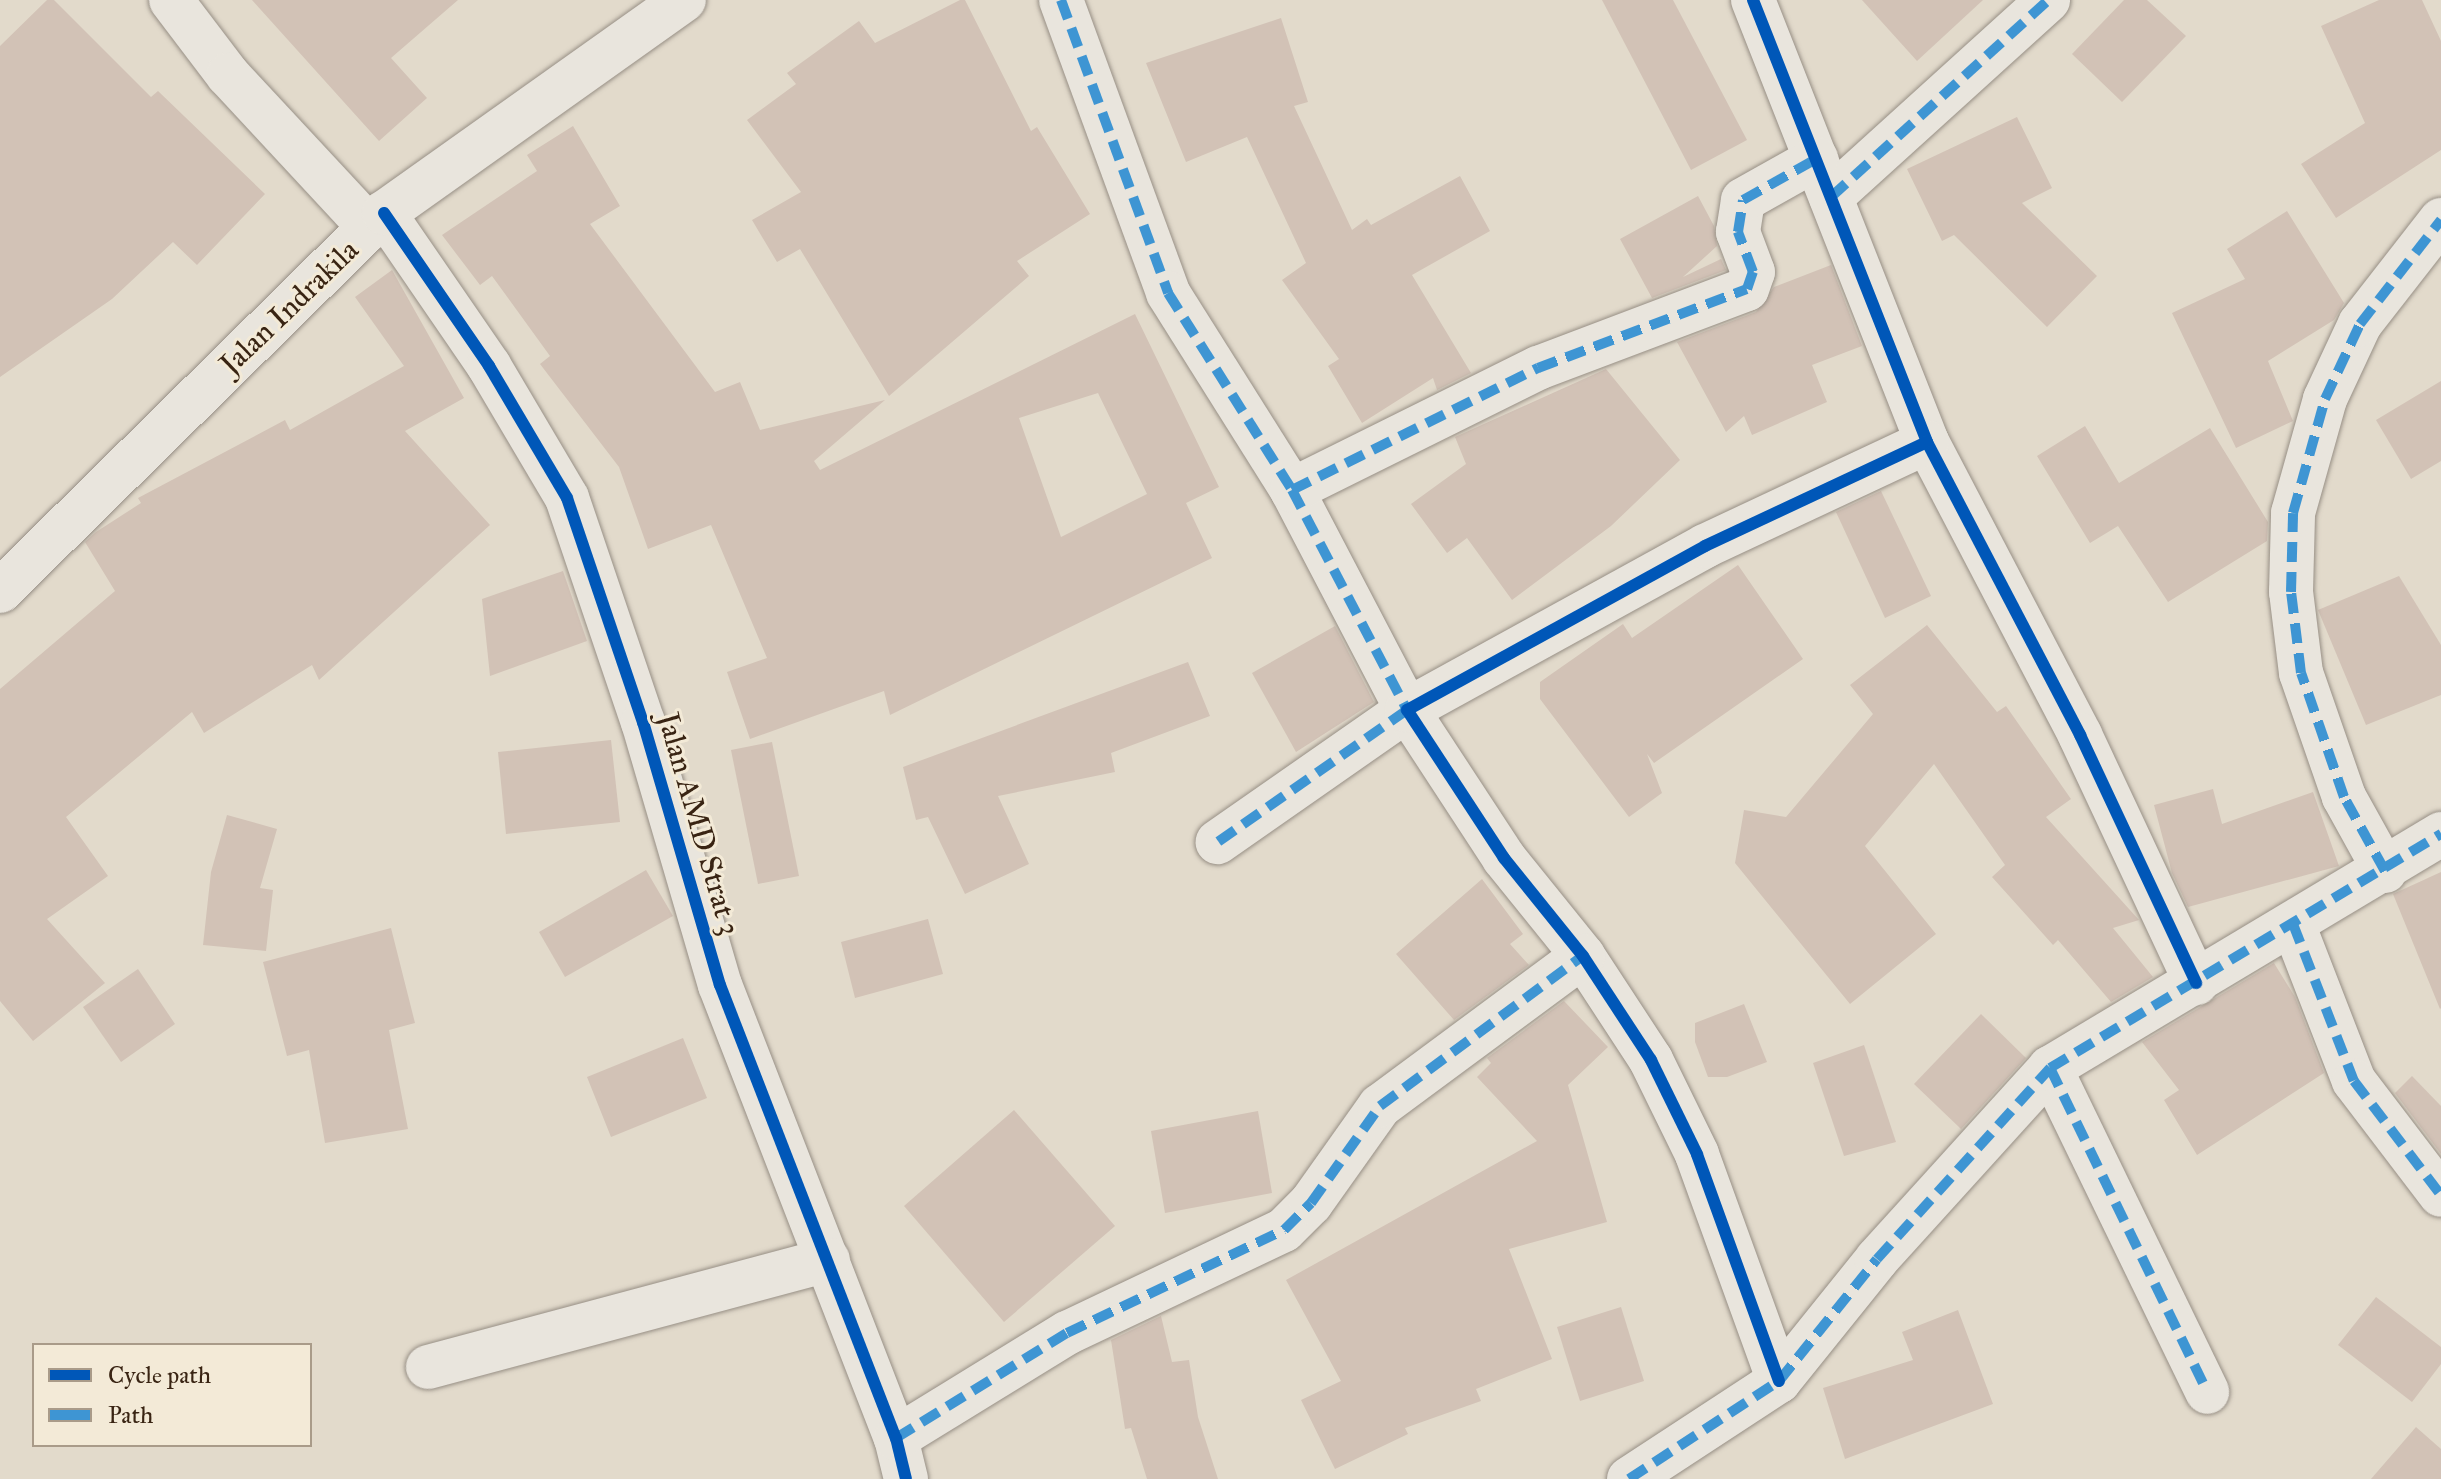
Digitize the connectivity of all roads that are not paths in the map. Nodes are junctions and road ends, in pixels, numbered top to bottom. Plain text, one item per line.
1 (171, 0) edge
2 (684, 0) edge
3 (1061, 0) edge
4 (1753, 0) edge
5 (2048, 0) edge
6 (1823, 178) junction
7 (2441, 220) edge
8 (377, 221) junction
9 (1927, 442) junction
10 (1292, 490) junction
11 (0, 591) edge
12 (1407, 710) junction
13 (2441, 834) edge
14 (1218, 842) dead end
15 (2385, 871) junction
16 (2293, 924) junction
17 (1583, 956) junction
18 (2196, 983) junction
19 (2050, 1068) junction
20 (2441, 1195) edge
21 (828, 1260) junction
22 (428, 1367) dead end
23 (1779, 1381) junction
24 (2207, 1392) dead end
25 (901, 1459) edge
26 (1629, 1479) edge

1 - 8 street, Jalan AMD Strat 3
2 - 8 street, Jalan Indrakila
3 - 10 street
4 - 6 street
5 - 6 street
6 - 9 street
6 - 10 street
7 - 15 street
8 - 11 street, Jalan Indrakila
8 - 21 street, Jalan AMD Strat 3
9 - 12 street
9 - 18 street
10 - 12 street
12 - 14 street
12 - 17 street
13 - 15 street
15 - 16 street
16 - 18 street
16 - 20 street
17 - 23 street
17 - 25 street
18 - 19 street
19 - 23 street
19 - 24 street
21 - 22 street
21 - 25 street, Jalan AMD Strat 3
23 - 26 street

